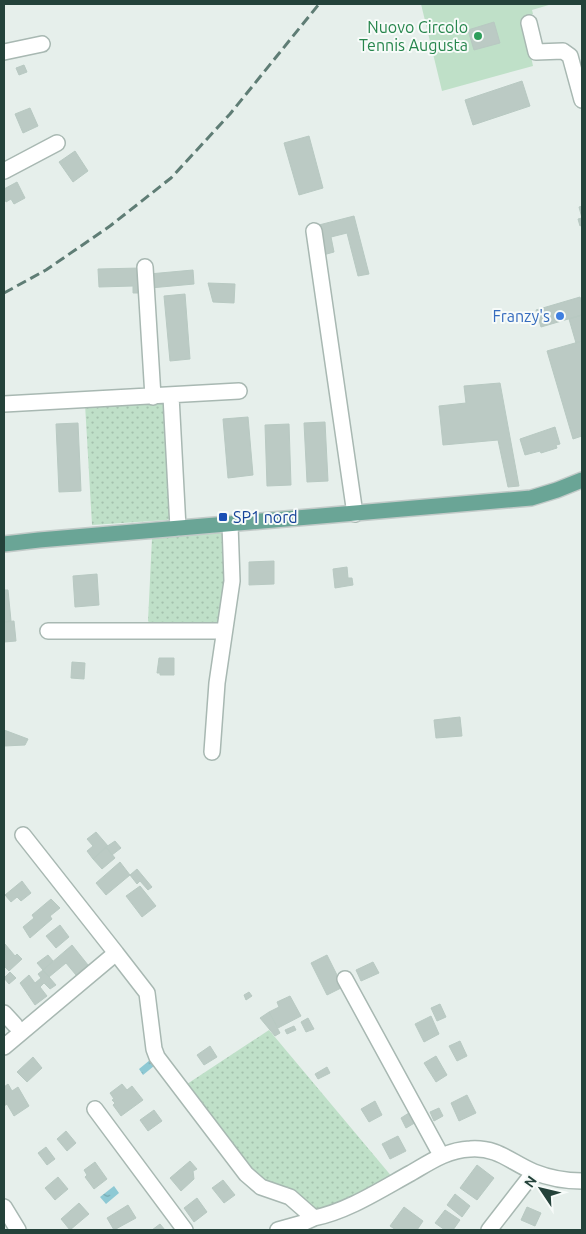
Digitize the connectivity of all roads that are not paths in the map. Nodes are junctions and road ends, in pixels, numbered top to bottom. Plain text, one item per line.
1 (529, 23) dead end
2 (42, 44) dead end
3 (4, 52) edge
4 (582, 100) edge
5 (58, 143) dead end
6 (4, 171) edge
7 (314, 231) dead end
8 (145, 267) dead end
9 (239, 391) dead end
10 (172, 396) junction
11 (153, 397) junction
12 (4, 404) edge
13 (582, 480) edge
14 (355, 514) junction
15 (230, 524) junction
16 (178, 528) junction
17 (4, 544) edge
18 (224, 631) junction
19 (48, 632) dead end
20 (212, 752) dead end
21 (24, 835) dead end
22 (116, 953) junction
23 (346, 979) dead end
24 (4, 1013) edge
25 (15, 1025) dead end
26 (4, 1047) edge
27 (95, 1108) dead end
28 (441, 1155) junction
29 (534, 1172) junction
30 (582, 1181) edge
31 (4, 1207) edge
32 (331, 1215) junction
33 (314, 1218) junction
34 (18, 1230) edge
35 (185, 1230) edge
36 (278, 1230) edge
37 (329, 1230) edge
38 (489, 1230) edge

1 - 4 street
2 - 3 street
5 - 6 street
7 - 14 street
8 - 11 street
9 - 10 street
10 - 11 street
10 - 16 street
11 - 12 street
13 - 14 main road
14 - 15 main road
15 - 16 main road
15 - 18 street
16 - 17 main road
18 - 19 street
18 - 20 street
21 - 22 street
22 - 26 street
22 - 33 street
23 - 28 street
24 - 25 street
27 - 35 street
28 - 29 street
28 - 32 street
29 - 30 street
29 - 38 street
31 - 34 street
32 - 33 street
32 - 37 street
33 - 36 street

